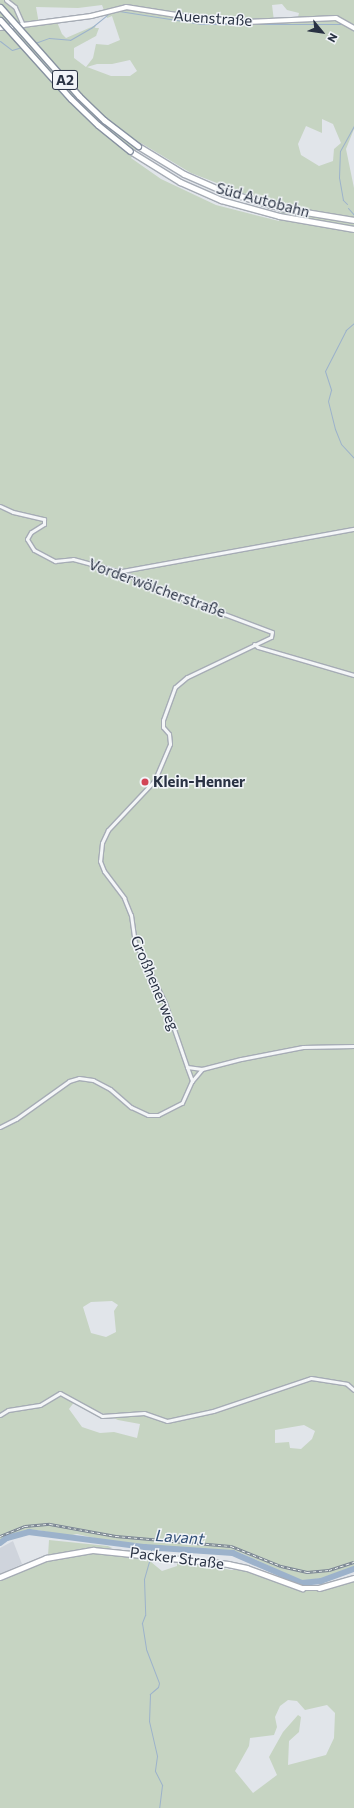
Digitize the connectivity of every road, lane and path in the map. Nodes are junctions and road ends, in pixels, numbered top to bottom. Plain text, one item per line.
1 (6, 0) edge
2 (0, 7) edge
3 (0, 20) edge
4 (23, 26) junction
5 (0, 28) edge
6 (354, 28) edge
7 (354, 220) edge
8 (354, 230) edge
9 (0, 506) edge
10 (354, 529) edge
11 (121, 572) junction
12 (254, 644) junction
13 (354, 675) edge
14 (354, 1046) edge
15 (187, 1067) junction
16 (202, 1069) junction
17 (192, 1081) junction
18 (0, 1127) edge
19 (354, 1390) edge
20 (0, 1415) edge
21 (0, 1577) edge
22 (354, 1578) edge

1 - 4 street
2 - 7 highway, Süd Autobahn / A2, bridge
3 - 8 highway, Süd Autobahn / A2, bridge
4 - 5 street, Auenstraße
4 - 6 street, Auenstraße
9 - 11 street, Vorderwölcherstraße
10 - 11 street
11 - 12 street, Vorderwölcherstraße
12 - 13 street
12 - 15 street, Großhenerweg
14 - 16 street
15 - 16 street
15 - 17 street, Großhenerweg
16 - 17 street
17 - 18 street
19 - 20 street
21 - 22 main road, Packer Straße

